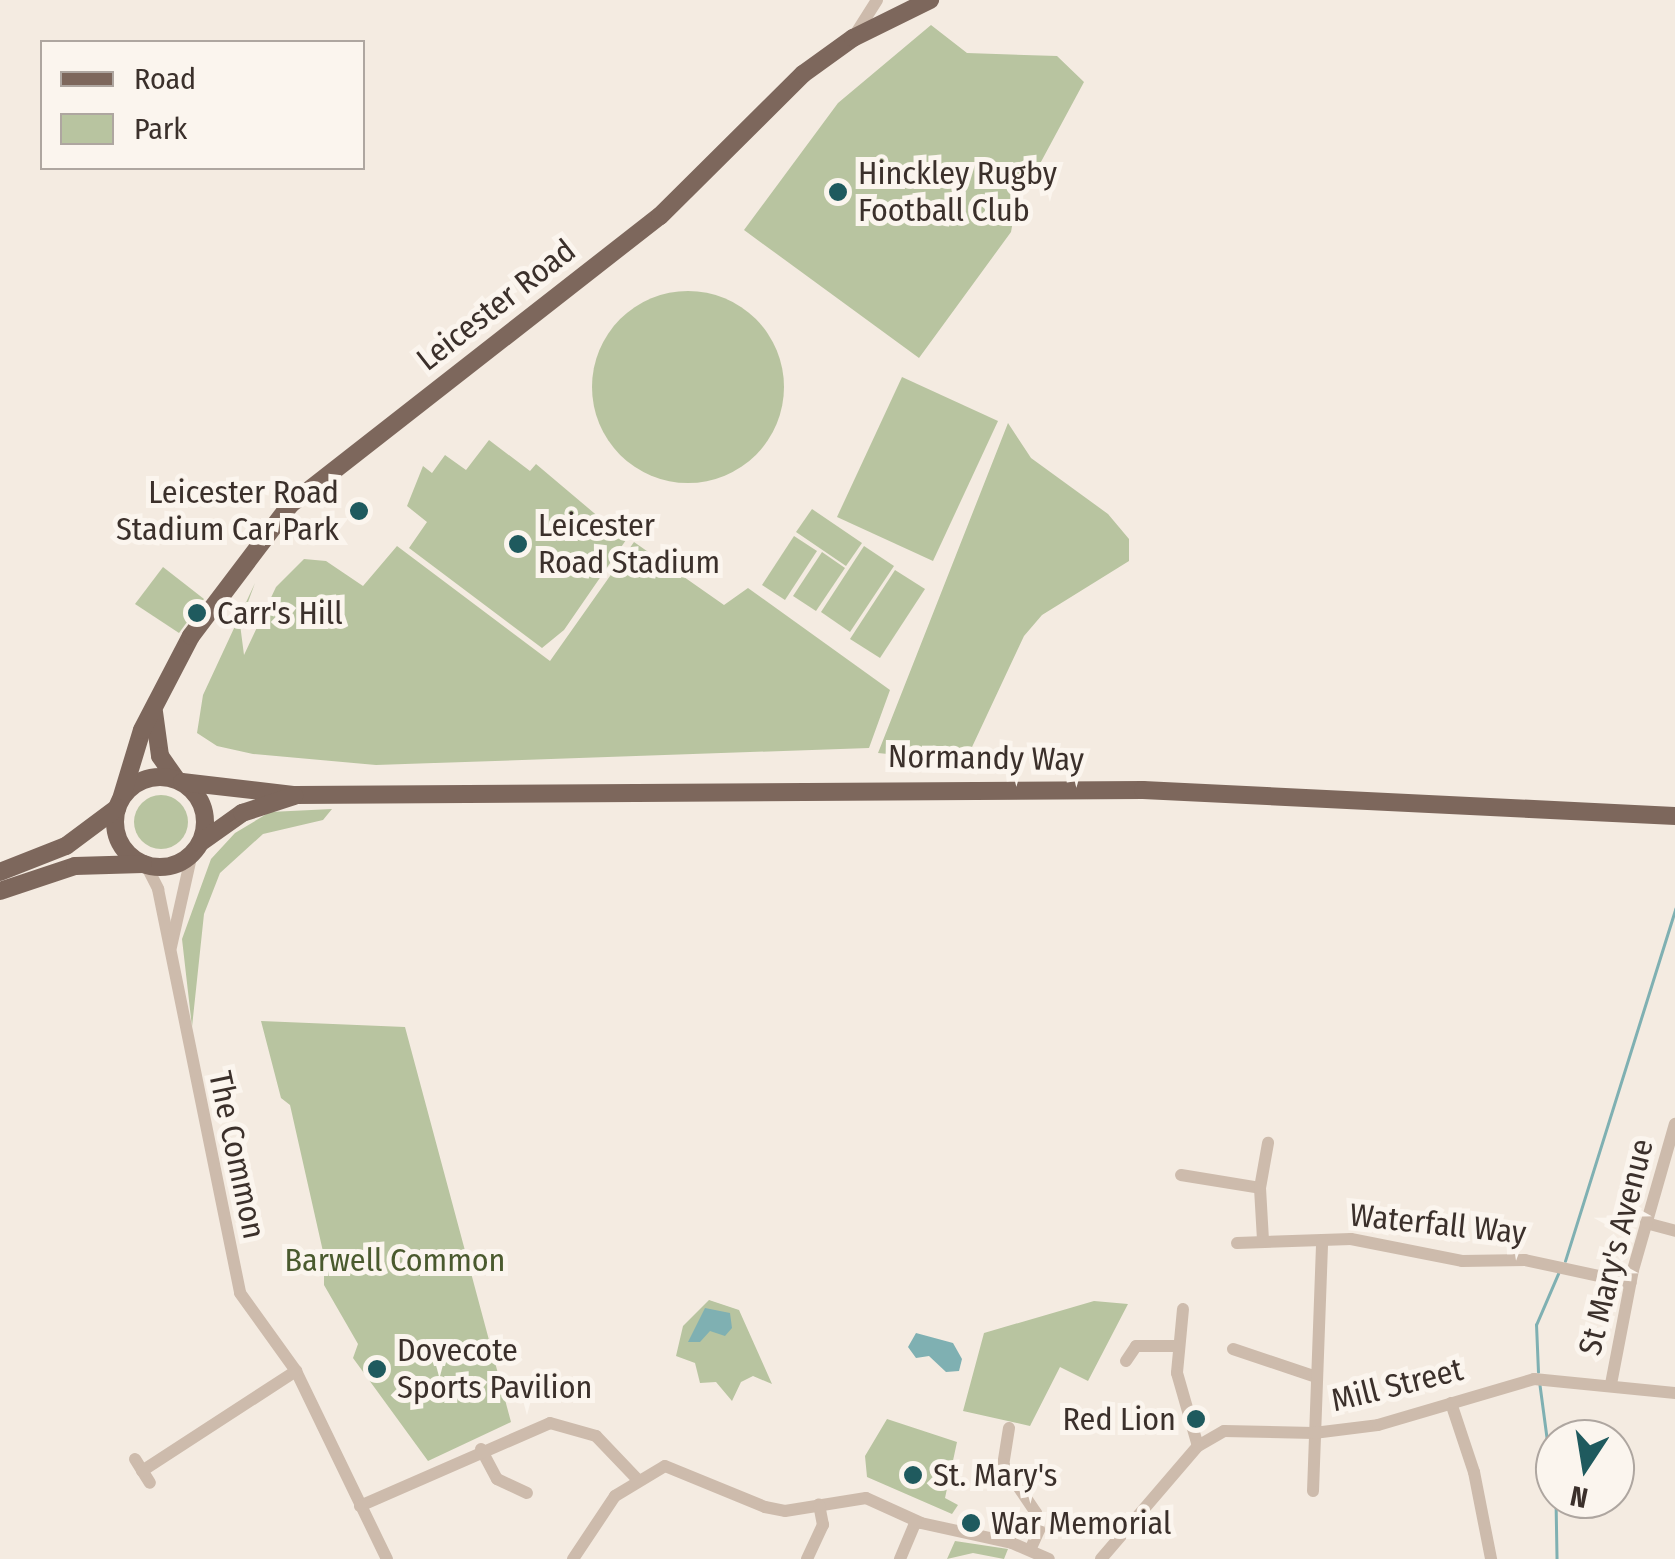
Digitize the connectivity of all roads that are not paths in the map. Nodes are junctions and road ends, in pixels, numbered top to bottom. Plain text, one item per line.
1 (878, 0) edge
2 (930, 0) edge
3 (853, 38) junction
4 (154, 711) junction
5 (180, 781) junction
6 (295, 796) junction
7 (119, 804) junction
8 (1675, 816) edge
9 (196, 848) junction
10 (145, 864) junction
11 (0, 872) edge
12 (0, 892) edge
13 (170, 964) junction
14 (1675, 1124) edge
15 (1268, 1143) dead end
16 (1180, 1175) dead end
17 (1260, 1188) junction
18 (1646, 1224) junction
19 (1675, 1231) edge
20 (1264, 1240) junction
21 (1322, 1240) junction
22 (1238, 1243) dead end
23 (1631, 1283) junction
24 (1183, 1309) dead end
25 (1178, 1346) junction
26 (1233, 1349) dead end
27 (1126, 1360) dead end
28 (296, 1371) junction
29 (1313, 1376) junction
30 (1612, 1384) junction
31 (1675, 1393) edge
32 (1451, 1402) junction
33 (1009, 1428) dead end
34 (1314, 1433) junction
35 (1198, 1446) junction
36 (481, 1449) junction
37 (142, 1471) dead end
38 (638, 1480) junction
39 (1313, 1491) dead end
40 (527, 1493) dead end
41 (819, 1504) junction
42 (360, 1506) junction
43 (916, 1521) junction
44 (1030, 1550) junction
45 (387, 1559) edge
46 (573, 1559) edge
47 (807, 1559) edge
48 (900, 1559) edge
49 (1049, 1559) edge
50 (1101, 1559) edge
51 (1491, 1559) edge

1 - 3 street
2 - 3 main road, Leicester Road
3 - 4 main road, Leicester Road
4 - 5 main road
4 - 7 main road, Leicester Road
5 - 6 main road, Normandy Way
5 - 7 main road
5 - 9 main road
6 - 8 main road, Normandy Way
6 - 9 main road, Normandy Way
7 - 10 main road
7 - 11 main road
9 - 10 main road
9 - 13 street, The Common
10 - 12 main road
10 - 13 street, The Common
13 - 28 street, The Common
14 - 18 street, St Mary's Avenue
15 - 17 street
16 - 17 street
17 - 20 street
18 - 19 street
18 - 23 street, St Mary's Avenue
20 - 21 street, Waterfall Way
20 - 22 street, Waterfall Way
21 - 23 street, Waterfall Way
21 - 29 street
23 - 30 street, St Mary's Avenue
24 - 25 street
25 - 27 street
25 - 35 street
26 - 29 street
28 - 37 street
28 - 42 street, The Common
29 - 34 street
30 - 31 street, Mill Street
30 - 32 street, Mill Street
32 - 34 street, Mill Street
32 - 51 street
33 - 44 street
34 - 35 street, Mill Street
34 - 39 street
35 - 50 street
36 - 38 street
36 - 40 street
36 - 42 street
38 - 41 street
38 - 46 street
41 - 43 street
41 - 47 street
42 - 45 street, The Common
43 - 44 street
43 - 48 street
44 - 49 street

